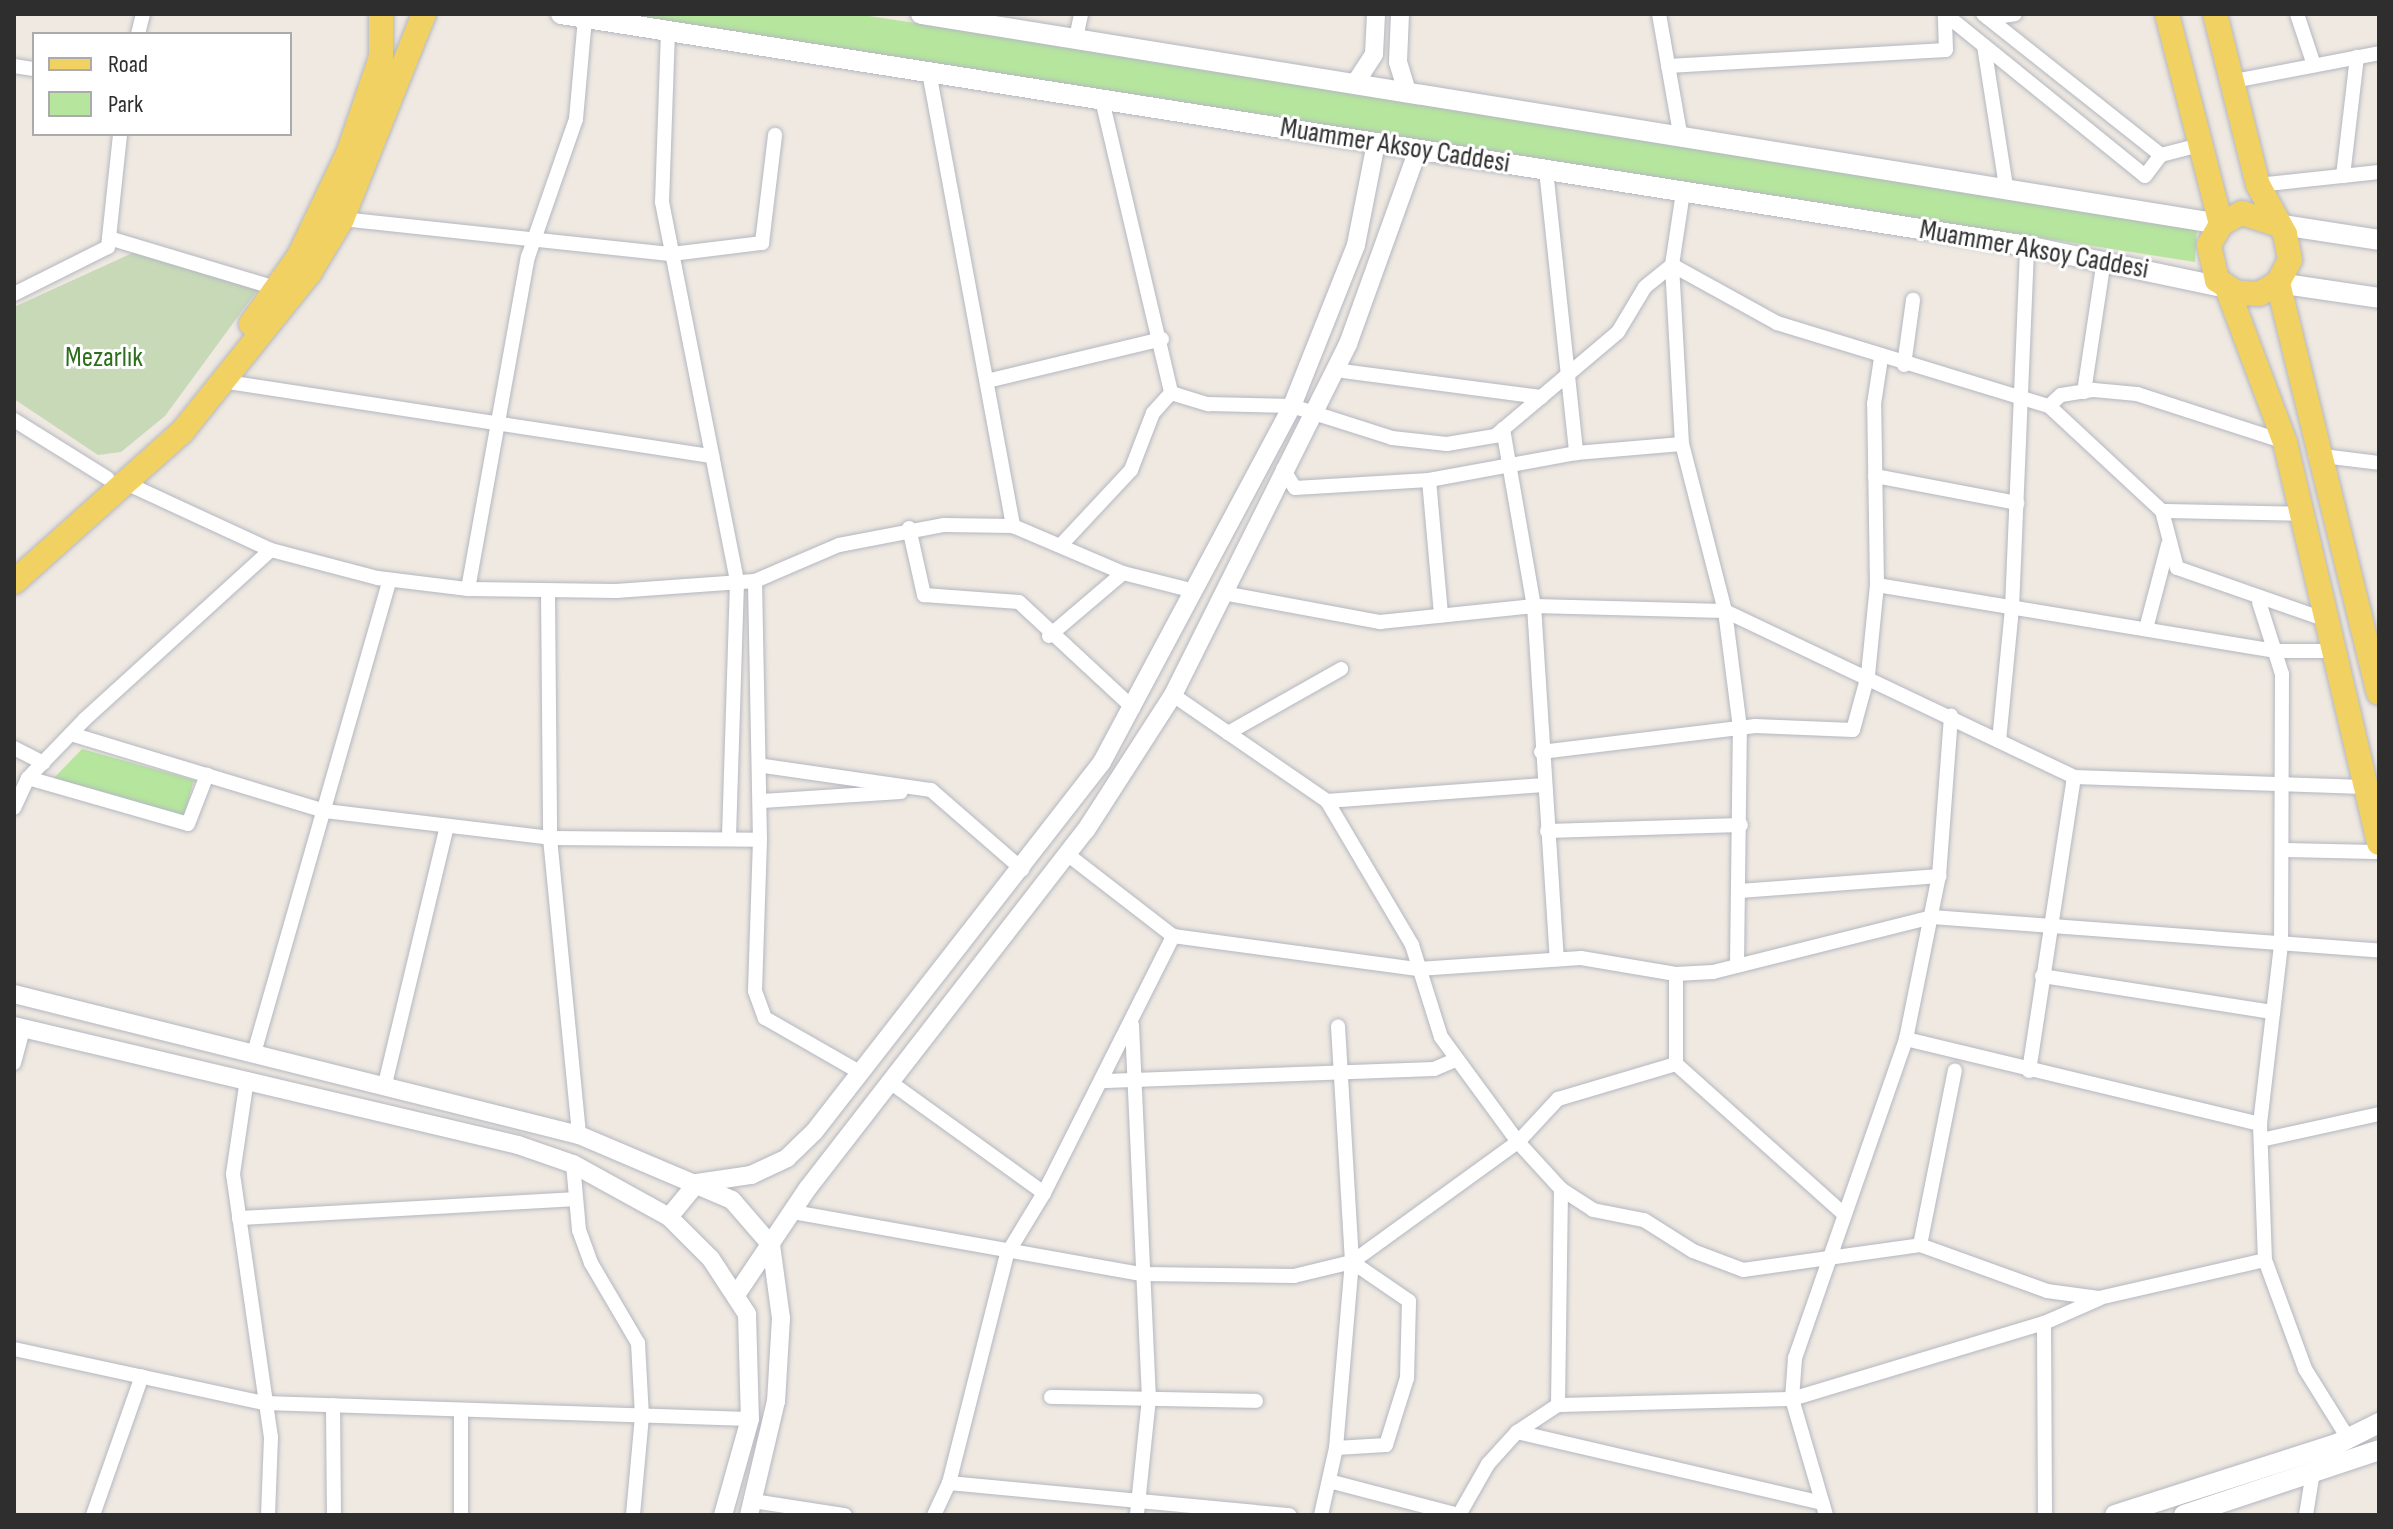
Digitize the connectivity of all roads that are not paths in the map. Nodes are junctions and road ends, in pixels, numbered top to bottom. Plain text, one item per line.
1 (381, 14) edge
2 (424, 14) edge
3 (561, 14) edge
4 (921, 14) edge
5 (1081, 14) edge
6 (1376, 14) edge
7 (1400, 14) edge
8 (1659, 14) edge
9 (1945, 14) edge
10 (2015, 14) edge
11 (2167, 14) edge
12 (2215, 14) edge
13 (2297, 14) edge
14 (1986, 16) edge
15 (585, 18) junction
16 (668, 31) junction
17 (1076, 38) junction
18 (1984, 46) junction
19 (2379, 53) edge
20 (2357, 57) junction
21 (2314, 65) junction
22 (1668, 66) junction
23 (929, 72) junction
24 (2234, 81) junction
25 (1356, 82) junction
26 (1406, 89) junction
27 (1102, 100) junction
28 (1680, 133) junction
29 (775, 135) dead end
30 (120, 136) edge
31 (1376, 143) junction
32 (2200, 145) junction
33 (1418, 150) junction
34 (2161, 155) junction
35 (1546, 170) junction
36 (2379, 172) edge
37 (2343, 176) junction
38 (2258, 185) junction
39 (2006, 187) junction
40 (1683, 192) junction
41 (342, 219) junction
42 (2221, 224) junction
43 (2276, 224) junction
44 (109, 238) junction
45 (535, 238) junction
46 (2379, 240) edge
47 (2027, 246) junction
48 (672, 254) junction
49 (2104, 260) junction
50 (1672, 265) junction
51 (2278, 283) junction
52 (276, 288) junction
53 (2227, 288) junction
54 (14, 294) edge
55 (2379, 298) edge
56 (1913, 300) dead end
57 (1162, 339) junction
58 (1881, 358) junction
59 (1904, 365) junction
60 (1335, 370) junction
61 (1566, 376) junction
62 (987, 381) junction
63 (227, 382) junction
64 (2084, 392) junction
65 (1171, 393) junction
66 (2022, 393) junction
67 (1541, 397) junction
68 (1292, 406) junction
69 (2049, 406) junction
70 (1313, 415) junction
71 (14, 420) edge
72 (498, 426) junction
73 (1503, 429) junction
74 (2285, 442) junction
75 (1682, 444) junction
76 (1576, 453) junction
77 (2315, 455) junction
78 (712, 456) junction
79 (2379, 463) edge
80 (1509, 467) junction
81 (1283, 469) junction
82 (1875, 476) junction
83 (117, 480) junction
84 (1429, 480) junction
85 (2017, 503) junction
86 (2162, 511) junction
87 (2303, 514) junction
88 (1013, 526) junction
89 (909, 528) junction
90 (1061, 545) junction
91 (2168, 545) junction
92 (271, 550) junction
93 (14, 561) edge
94 (1123, 573) junction
95 (390, 580) junction
96 (755, 581) junction
97 (14, 582) edge
98 (737, 582) junction
99 (1877, 585) junction
100 (468, 589) junction
101 (1194, 591) junction
102 (548, 592) junction
103 (1223, 593) junction
104 (2259, 602) junction
105 (1534, 606) junction
106 (2012, 608) junction
107 (1725, 611) junction
108 (1441, 615) junction
109 (2326, 620) junction
110 (2147, 625) junction
111 (1049, 636) junction
112 (2371, 637) edge
113 (2275, 651) junction
114 (2333, 651) junction
115 (1341, 669) dead end
116 (1868, 675) junction
117 (2379, 693) edge
118 (1173, 695) junction
119 (1133, 708) junction
120 (1951, 715) junction
121 (1740, 728) junction
122 (1228, 733) junction
123 (71, 734) junction
124 (1999, 741) junction
125 (14, 748) edge
126 (1541, 752) junction
127 (43, 763) junction
128 (764, 766) junction
129 (207, 775) junction
130 (2074, 777) junction
131 (28, 778) junction
132 (1543, 785) junction
133 (2282, 785) junction
134 (2364, 787) junction
135 (931, 790) junction
136 (762, 801) junction
137 (1327, 801) junction
138 (14, 808) edge
139 (325, 811) junction
140 (1741, 825) junction
141 (447, 826) junction
142 (1547, 831) junction
143 (550, 838) junction
144 (729, 839) junction
145 (760, 840) junction
146 (2379, 843) edge
147 (2282, 850) junction
148 (2379, 852) edge
149 (1067, 854) junction
150 (1022, 869) junction
151 (1939, 876) junction
152 (1740, 891) junction
153 (1932, 917) junction
154 (2051, 921) junction
155 (1173, 936) junction
156 (2281, 945) junction
157 (2379, 951) edge
158 (1557, 959) junction
159 (1737, 965) junction
160 (1418, 969) junction
161 (1676, 974) junction
162 (2042, 976) junction
163 (23, 996) edge
164 (2273, 1012) junction
165 (1132, 1025) junction
166 (1338, 1026) dead end
167 (18, 1028) edge
168 (1906, 1039) junction
169 (254, 1053) junction
170 (1457, 1059) junction
171 (14, 1063) edge
172 (1676, 1064) junction
173 (1955, 1070) dead end
174 (2029, 1071) junction
175 (861, 1073) junction
176 (1339, 1073) junction
177 (247, 1079) junction
178 (1106, 1081) junction
179 (890, 1082) junction
180 (1138, 1082) junction
181 (385, 1084) junction
182 (2379, 1114) edge
183 (2260, 1124) junction
184 (579, 1135) junction
185 (2261, 1140) junction
186 (1518, 1142) junction
187 (573, 1164) junction
188 (697, 1183) junction
189 (1561, 1189) junction
190 (1044, 1193) junction
191 (574, 1199) junction
192 (793, 1212) junction
193 (1844, 1214) junction
194 (669, 1217) junction
195 (239, 1218) junction
196 (771, 1245) junction
197 (1920, 1245) junction
198 (1007, 1254) junction
199 (2265, 1260) junction
200 (1352, 1262) junction
201 (1826, 1263) junction
202 (1142, 1274) junction
203 (738, 1292) junction
204 (2099, 1298) junction
205 (2044, 1323) junction
206 (14, 1349) edge
207 (142, 1376) junction
208 (1051, 1397) dead end
209 (1149, 1398) junction
210 (1792, 1399) junction
211 (1256, 1401) dead end
212 (264, 1403) junction
213 (333, 1405) junction
214 (1558, 1405) junction
215 (461, 1414) junction
216 (642, 1416) junction
217 (750, 1419) junction
218 (2379, 1423) edge
219 (1517, 1432) junction
220 (2348, 1438) junction
221 (1336, 1448) junction
222 (2379, 1450) edge
223 (2313, 1472) junction
224 (1329, 1481) junction
225 (949, 1483) junction
226 (751, 1508) edge
227 (1824, 1509) edge
228 (1138, 1510) edge
229 (93, 1515) edge
230 (268, 1515) edge
231 (334, 1515) edge
232 (461, 1515) edge
233 (633, 1515) edge
234 (723, 1515) edge
235 (845, 1515) edge
236 (934, 1515) edge
237 (1290, 1515) edge
238 (1321, 1515) edge
239 (1459, 1515) edge
240 (2045, 1515) edge
241 (2115, 1515) edge
242 (2184, 1515) edge
243 (2306, 1515) edge

1 - 52 main road
2 - 41 main road
3 - 15 main road, Muammer Aksoy Caddesi
4 - 17 main road, Muammer Aksoy Caddesi
5 - 17 street
6 - 25 street
7 - 26 street
8 - 22 street
9 - 18 street
9 - 22 street
10 - 14 street
11 - 32 main road
12 - 24 main road
13 - 21 street
14 - 34 street
15 - 16 main road, Muammer Aksoy Caddesi
15 - 45 street
16 - 23 main road, Muammer Aksoy Caddesi
16 - 48 street
17 - 25 main road, Muammer Aksoy Caddesi
18 - 34 street
18 - 39 street
19 - 20 street
20 - 21 street
20 - 37 street
21 - 24 street
22 - 28 street
23 - 27 main road, Muammer Aksoy Caddesi
23 - 62 street
24 - 38 main road
25 - 26 main road, Muammer Aksoy Caddesi
26 - 28 main road, Muammer Aksoy Caddesi
27 - 31 main road, Muammer Aksoy Caddesi
27 - 57 street
28 - 39 main road, Muammer Aksoy Caddesi
29 - 48 street
30 - 44 street
31 - 33 main road, Muammer Aksoy Caddesi
31 - 68 street
32 - 34 street
32 - 42 main road
33 - 35 main road, Muammer Aksoy Caddesi
33 - 60 street
35 - 40 main road, Muammer Aksoy Caddesi
35 - 61 street
36 - 37 street
37 - 38 street
38 - 43 main road
39 - 42 main road, Muammer Aksoy Caddesi
40 - 47 main road, Muammer Aksoy Caddesi
40 - 50 street
41 - 45 street
41 - 63 main road
42 - 43 main road
42 - 53 main road
43 - 46 main road
43 - 51 main road
44 - 52 street
44 - 54 street
45 - 48 street
45 - 72 street
47 - 49 main road, Muammer Aksoy Caddesi
47 - 66 street
48 - 78 street
49 - 53 main road, Muammer Aksoy Caddesi
49 - 64 street
50 - 58 street
50 - 61 street
50 - 75 street
51 - 53 main road
51 - 55 main road
51 - 77 main road
52 - 83 main road
53 - 74 main road
56 - 59 street
57 - 62 street
57 - 65 street
58 - 59 street
58 - 82 street
59 - 66 street
60 - 67 street
60 - 70 street
61 - 67 street
61 - 76 street
62 - 88 street
63 - 72 street
63 - 83 main road
64 - 69 street
64 - 74 street
65 - 68 street
65 - 90 street
66 - 69 street
66 - 85 street
67 - 73 street
68 - 70 street
68 - 101 street
69 - 86 street
70 - 73 street
70 - 81 street
71 - 83 street
72 - 78 street
72 - 100 street
73 - 80 street
74 - 87 main road
75 - 76 street
75 - 107 street
76 - 80 street
77 - 79 street
77 - 112 main road
78 - 98 street
80 - 84 street
80 - 105 street
81 - 84 street
81 - 103 street
82 - 85 street
82 - 99 street
83 - 92 street
83 - 93 main road
83 - 97 main road
84 - 108 street
85 - 106 street
86 - 87 street
86 - 91 street
87 - 109 main road
88 - 89 street
88 - 90 street
89 - 96 street
89 - 111 street
90 - 94 street
91 - 104 street
91 - 110 street
92 - 95 street
92 - 123 street
94 - 101 street
94 - 111 street
95 - 100 street
95 - 139 street
96 - 98 street
96 - 128 street
98 - 102 street
98 - 144 street
99 - 106 street
99 - 116 street
100 - 102 street
101 - 103 street
101 - 119 street
102 - 143 street
103 - 108 street
103 - 118 street
104 - 109 street
104 - 113 street
105 - 107 street
105 - 108 street
105 - 126 street
106 - 110 street
106 - 124 street
107 - 116 street
107 - 121 street
109 - 114 main road
110 - 113 street
111 - 119 street
112 - 117 main road
113 - 114 street
113 - 133 street
114 - 134 main road
115 - 122 street
116 - 120 street
116 - 121 street
118 - 122 street
118 - 149 street
119 - 150 street
120 - 124 street
120 - 151 street
121 - 126 street
121 - 140 street
122 - 137 street
123 - 127 street
123 - 129 street
124 - 130 street
125 - 127 street
126 - 132 street
127 - 131 street
128 - 135 street
128 - 136 street
129 - 131 street
129 - 139 street
130 - 133 street
130 - 154 street
131 - 138 street
132 - 137 street
132 - 142 street
133 - 134 street
133 - 147 street
134 - 146 main road
135 - 136 street
135 - 150 street
136 - 145 street
137 - 160 street
139 - 141 street
139 - 169 street
140 - 142 street
140 - 152 street
141 - 143 street
141 - 181 street
142 - 158 street
143 - 144 street
143 - 184 street
144 - 145 street
145 - 175 street
147 - 148 street
147 - 156 street
149 - 155 street
149 - 179 street
150 - 175 street
151 - 152 street
151 - 153 street
152 - 159 street
153 - 154 street
153 - 159 street
153 - 168 street
154 - 156 street
154 - 162 street
155 - 160 street
155 - 165 street
156 - 157 street
156 - 164 street
158 - 160 street
158 - 161 street
159 - 161 street
160 - 170 street
161 - 172 street
162 - 164 street
162 - 174 street
163 - 167 street
163 - 169 street
164 - 183 street
165 - 178 street
165 - 180 street
166 - 176 street
167 - 171 street
167 - 177 street
168 - 174 street
168 - 193 street
169 - 177 street
169 - 181 street
170 - 176 street
170 - 186 street
172 - 186 street
172 - 193 street
173 - 197 street
174 - 183 street
175 - 188 street
176 - 180 street
176 - 200 street
177 - 187 street
177 - 195 street
178 - 180 street
178 - 190 street
179 - 190 street
179 - 192 street
180 - 202 street
181 - 184 street
182 - 185 street
183 - 185 street
184 - 188 street
185 - 199 street
186 - 189 street
186 - 200 street
187 - 191 street
187 - 194 street
188 - 194 street
188 - 196 street
189 - 201 street
189 - 214 street
190 - 198 street
191 - 195 street
191 - 216 street
192 - 196 street
192 - 198 street
193 - 201 street
194 - 203 street
195 - 212 street
196 - 203 street
196 - 226 street
197 - 201 street
197 - 204 street
198 - 202 street
198 - 225 street
199 - 204 street
199 - 220 street
200 - 202 street
200 - 221 street
200 - 221 street
201 - 210 street
202 - 209 street
203 - 217 street
204 - 205 street
205 - 210 street
205 - 240 street
206 - 207 street
207 - 212 street
207 - 229 street
208 - 209 street
209 - 211 street
209 - 228 street
210 - 214 street
210 - 227 street
212 - 213 street
212 - 230 street
213 - 215 street
213 - 231 street
214 - 219 street
215 - 216 street
215 - 232 street
216 - 217 street
216 - 233 street
217 - 234 street
218 - 220 main road
219 - 227 street
219 - 239 street
220 - 241 main road
221 - 224 street
222 - 223 main road
223 - 242 main road
223 - 243 street
224 - 238 street
224 - 239 street
225 - 228 street
225 - 236 street
226 - 235 street
228 - 237 street

